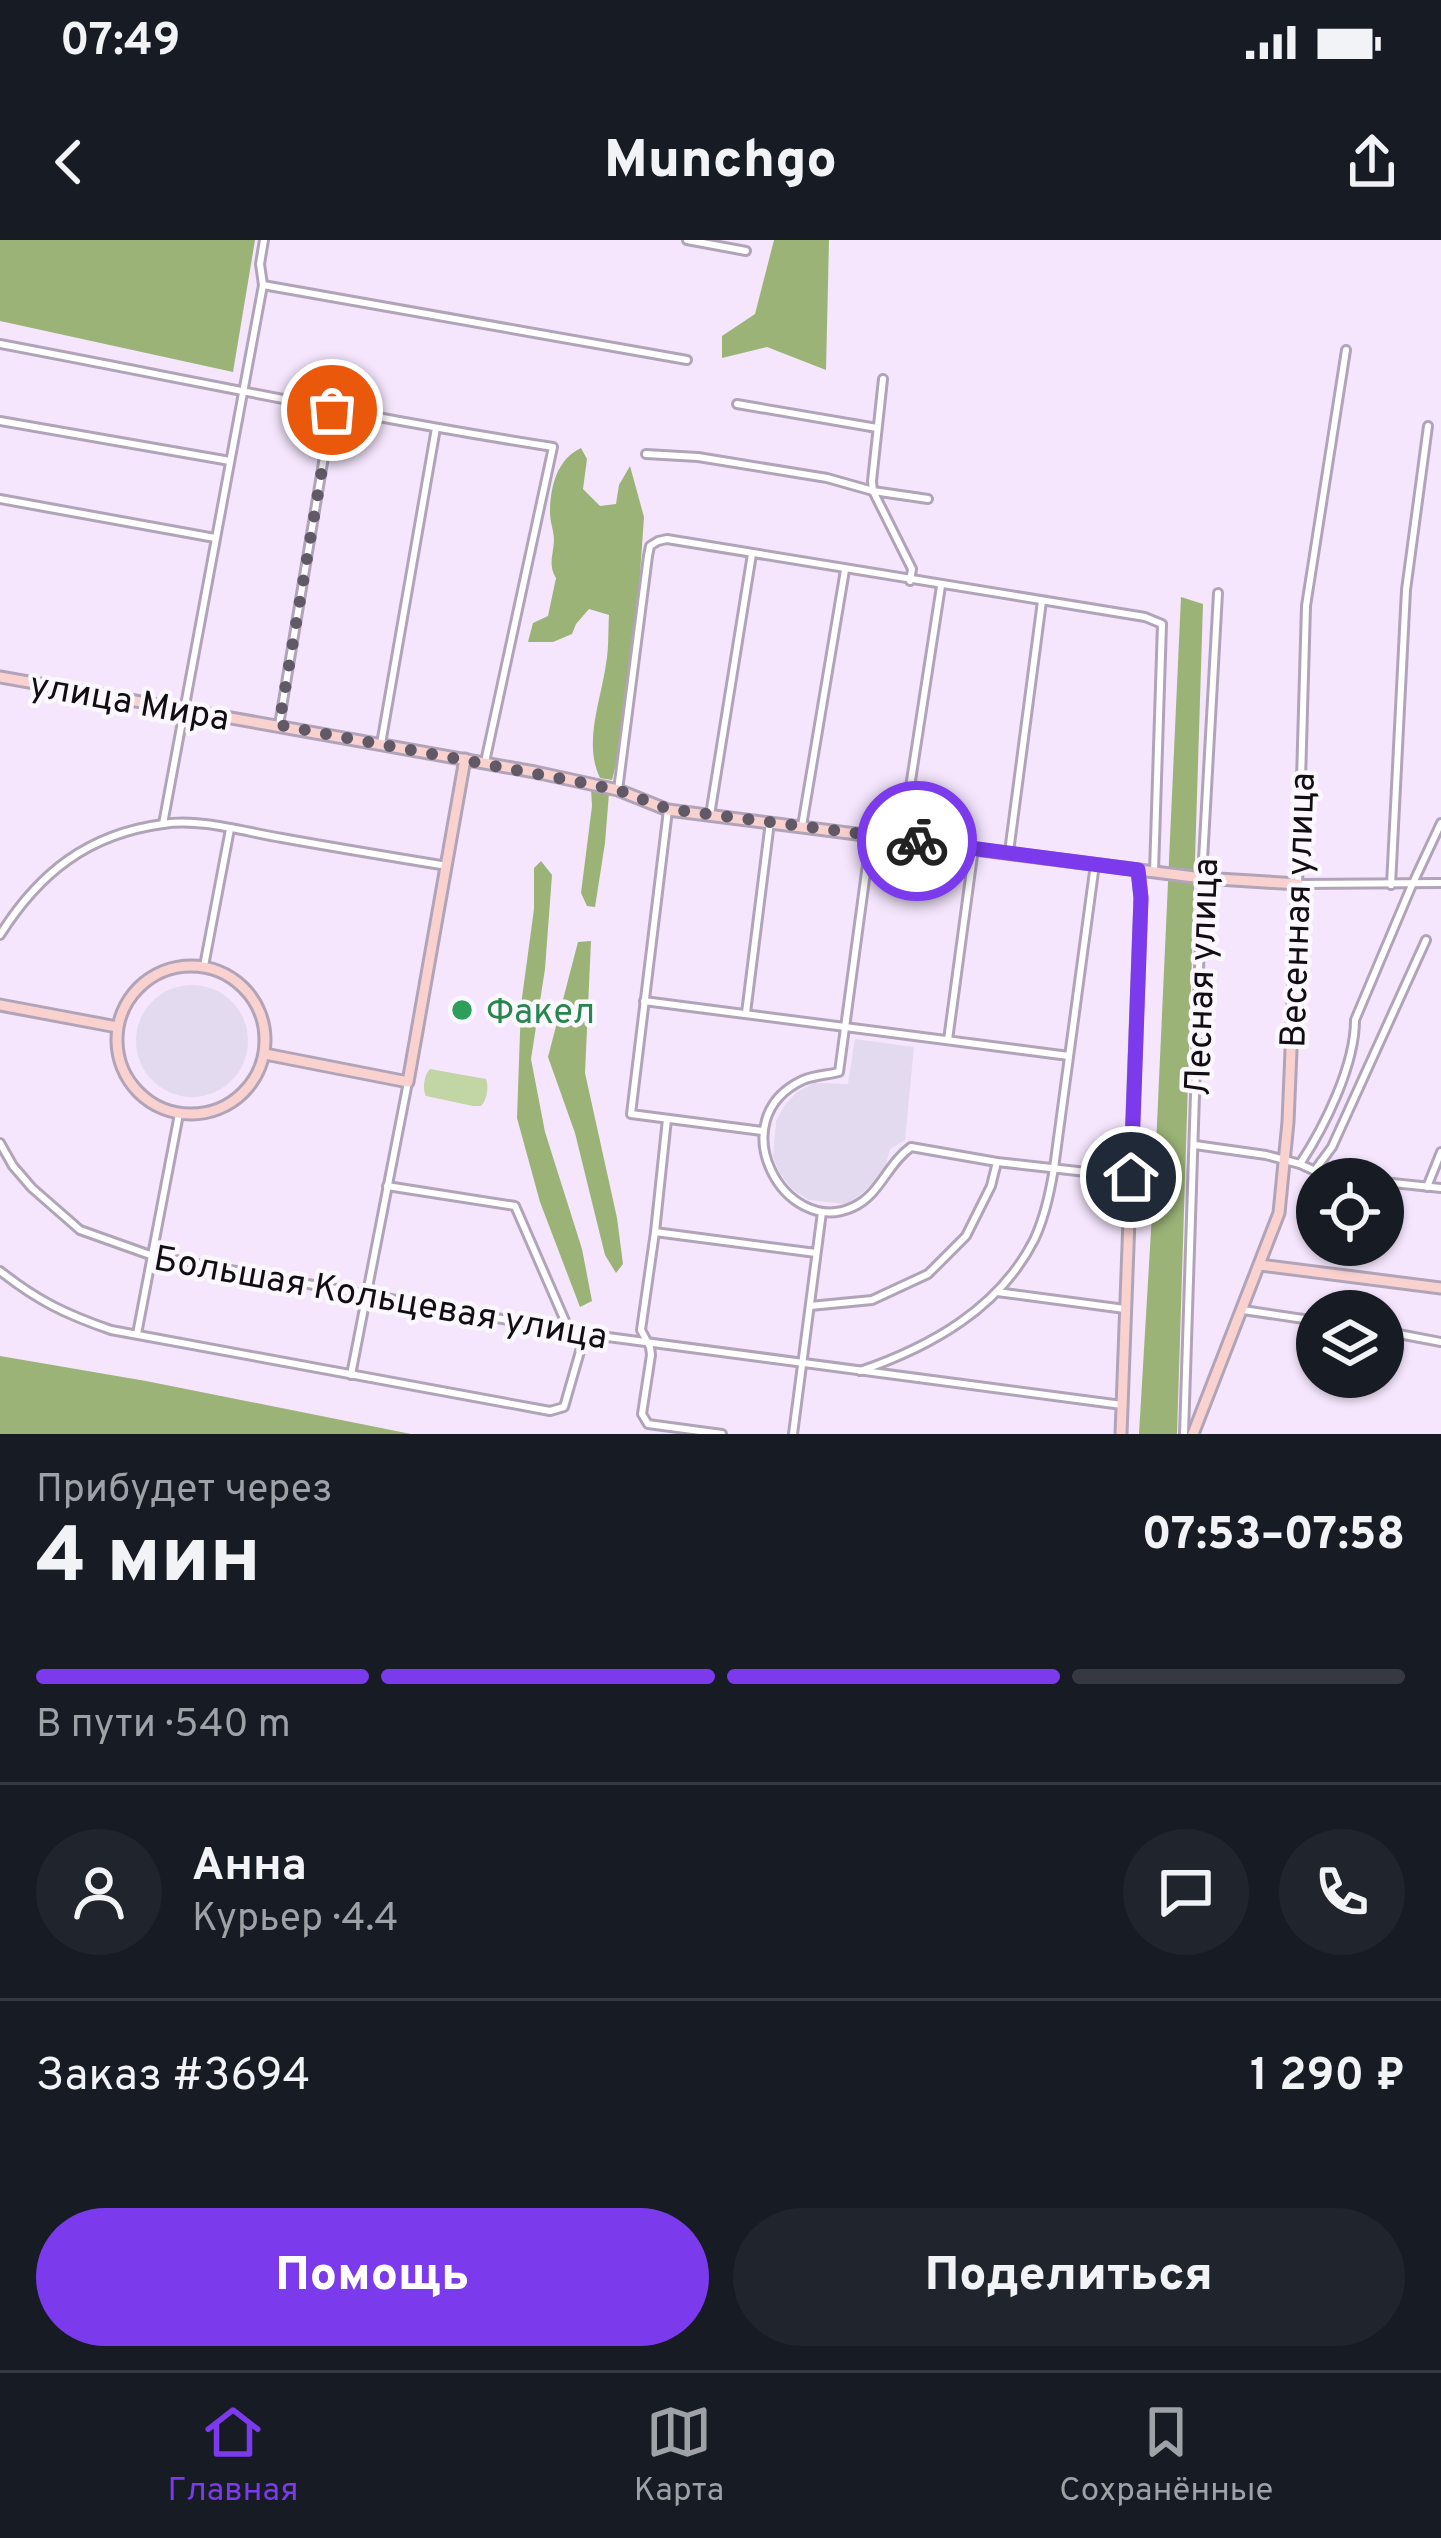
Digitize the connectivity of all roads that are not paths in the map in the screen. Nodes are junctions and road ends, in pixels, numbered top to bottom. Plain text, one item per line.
1 (265, 240) edge
2 (687, 240) edge
3 (746, 251) dead end
4 (263, 285) junction
5 (0, 344) edge
6 (1346, 350) dead end
7 (687, 360) dead end
8 (883, 380) dead end
9 (245, 390) junction
10 (737, 404) dead end
11 (332, 410) junction
12 (0, 421) edge
13 (1428, 427) dead end
14 (436, 428) junction
15 (878, 428) junction
16 (646, 454) dead end
17 (230, 461) junction
18 (873, 491) junction
19 (0, 499) edge
20 (928, 499) dead end
21 (215, 538) junction
22 (752, 554) junction
23 (845, 570) junction
24 (910, 581) junction
25 (941, 586) junction
26 (1218, 593) dead end
27 (1042, 601) junction
28 (0, 677) edge
29 (184, 709) junction
30 (279, 725) junction
31 (381, 744) junction
32 (465, 759) junction
33 (485, 762) junction
34 (616, 790) junction
35 (668, 809) junction
36 (710, 814) junction
37 (770, 821) junction
38 (1441, 823) edge
39 (164, 824) junction
40 (802, 826) junction
41 (230, 829) junction
42 (871, 835) junction
43 (902, 839) junction
44 (974, 848) junction
45 (1009, 852) junction
46 (1095, 864) junction
47 (447, 866) junction
48 (1138, 870) junction
49 (1154, 872) junction
50 (1202, 878) junction
51 (1441, 883) edge
52 (1298, 884) junction
53 (1391, 885) junction
54 (1412, 885) junction
55 (0, 934) edge
56 (1426, 940) dead end
57 (204, 966) junction
58 (644, 1001) junction
59 (0, 1005) edge
60 (746, 1013) junction
61 (846, 1026) junction
62 (117, 1028) junction
63 (948, 1040) junction
64 (265, 1054) junction
65 (1069, 1056) junction
66 (1341, 1081) junction
67 (408, 1082) junction
68 (1359, 1088) junction
69 (179, 1114) junction
70 (667, 1119) junction
71 (762, 1132) junction
72 (0, 1143) edge
73 (1195, 1145) junction
74 (1441, 1152) edge
75 (1304, 1158) edge
76 (1325, 1158) edge
77 (1285, 1161) junction
78 (998, 1162) junction
79 (1296, 1163) edge
80 (1054, 1168) junction
81 (1131, 1177) junction
82 (1404, 1184) edge
83 (387, 1186) junction
84 (1427, 1187) junction
85 (1441, 1188) edge
86 (822, 1211) junction
87 (656, 1232) junction
88 (816, 1253) junction
89 (153, 1256) junction
90 (1260, 1265) junction
91 (0, 1271) edge
92 (1441, 1288) edge
93 (995, 1292) junction
94 (367, 1296) junction
95 (809, 1306) junction
96 (1125, 1310) junction
97 (1241, 1310) junction
98 (1296, 1319) edge
99 (569, 1330) junction
100 (585, 1334) junction
101 (137, 1335) junction
102 (1404, 1335) edge
103 (646, 1342) junction
104 (1441, 1342) edge
105 (803, 1365) junction
106 (857, 1372) junction
107 (351, 1375) junction
108 (1122, 1405) junction
109 (722, 1434) edge
110 (793, 1434) edge
111 (1121, 1434) edge
112 (1188, 1434) edge

1 - 4 street
2 - 3 street
4 - 7 street
4 - 9 street
5 - 9 street
6 - 52 street, Весенная улица
8 - 15 street
9 - 11 street
9 - 17 street
10 - 15 street
11 - 14 street
11 - 30 street
12 - 17 street
13 - 53 street
14 - 31 street
14 - 33 street
15 - 18 street
16 - 18 street
17 - 21 street
18 - 20 street
18 - 24 street
19 - 21 street
21 - 29 street
22 - 23 street
22 - 34 street
22 - 36 street
23 - 24 street
23 - 40 street
24 - 25 street
25 - 27 street
25 - 43 street
26 - 50 street, Лесная улица
27 - 45 street
27 - 49 street
28 - 29 street, улица Мира
29 - 30 street, улица Мира
29 - 39 street
30 - 31 street, улица Мира
31 - 32 street, улица Мира
32 - 33 street, улица Мира
32 - 47 street
33 - 34 street, улица Мира
34 - 35 street, улица Мира
35 - 36 street, улица Мира
35 - 58 street
36 - 37 street, улица Мира
37 - 40 street, улица Мира
37 - 60 street
38 - 54 street
39 - 41 street
39 - 55 street
40 - 42 street, улица Мира
41 - 47 street
41 - 57 street
42 - 43 street, улица Мира
42 - 61 street
43 - 44 street, улица Мира
44 - 45 street, улица Мира
44 - 63 street
45 - 46 street, улица Мира
46 - 48 street, улица Мира
46 - 65 street
47 - 67 street
48 - 49 street, улица Мира
48 - 81 street
49 - 50 street, улица Мира
50 - 52 street, улица Мира
50 - 73 street, Лесная улица
51 - 54 street
52 - 53 street
52 - 77 street, Весенная улица
53 - 54 street
54 - 66 street
56 - 68 street
57 - 62 street
57 - 64 street
58 - 60 street
58 - 70 street
59 - 62 street
60 - 61 street
61 - 63 street
61 - 71 street
62 - 69 street
63 - 65 street
64 - 67 street
64 - 69 street
65 - 80 street
66 - 68 street
66 - 75 street
67 - 83 street
68 - 76 street
69 - 89 street
70 - 71 street
70 - 87 street
71 - 86 street
72 - 89 street, Большая Кольцевая улица
73 - 77 street
73 - 112 street, Лесная улица
74 - 84 street
77 - 79 street
77 - 90 street, Весенная улица
78 - 80 street
78 - 86 street
78 - 95 street
80 - 81 street
80 - 93 street
81 - 96 street
82 - 84 street
83 - 94 street
83 - 99 street
84 - 85 street
86 - 88 street
87 - 88 street
87 - 103 street
88 - 95 street
89 - 94 street, Большая Кольцевая улица
89 - 101 street
90 - 92 street
90 - 97 street, Весенная улица
91 - 101 street
93 - 96 street
93 - 106 street
94 - 99 street, Большая Кольцевая улица
94 - 107 street
95 - 105 street
96 - 108 street
97 - 98 street
97 - 112 street, Весенная улица
99 - 100 street, Большая Кольцевая улица
100 - 103 street, Большая Кольцевая улица
100 - 107 street
101 - 107 street
102 - 104 street
103 - 105 street, Большая Кольцевая улица
103 - 109 street
105 - 106 street, Большая Кольцевая улица
105 - 110 street
106 - 108 street, Большая Кольцевая улица
108 - 111 street

